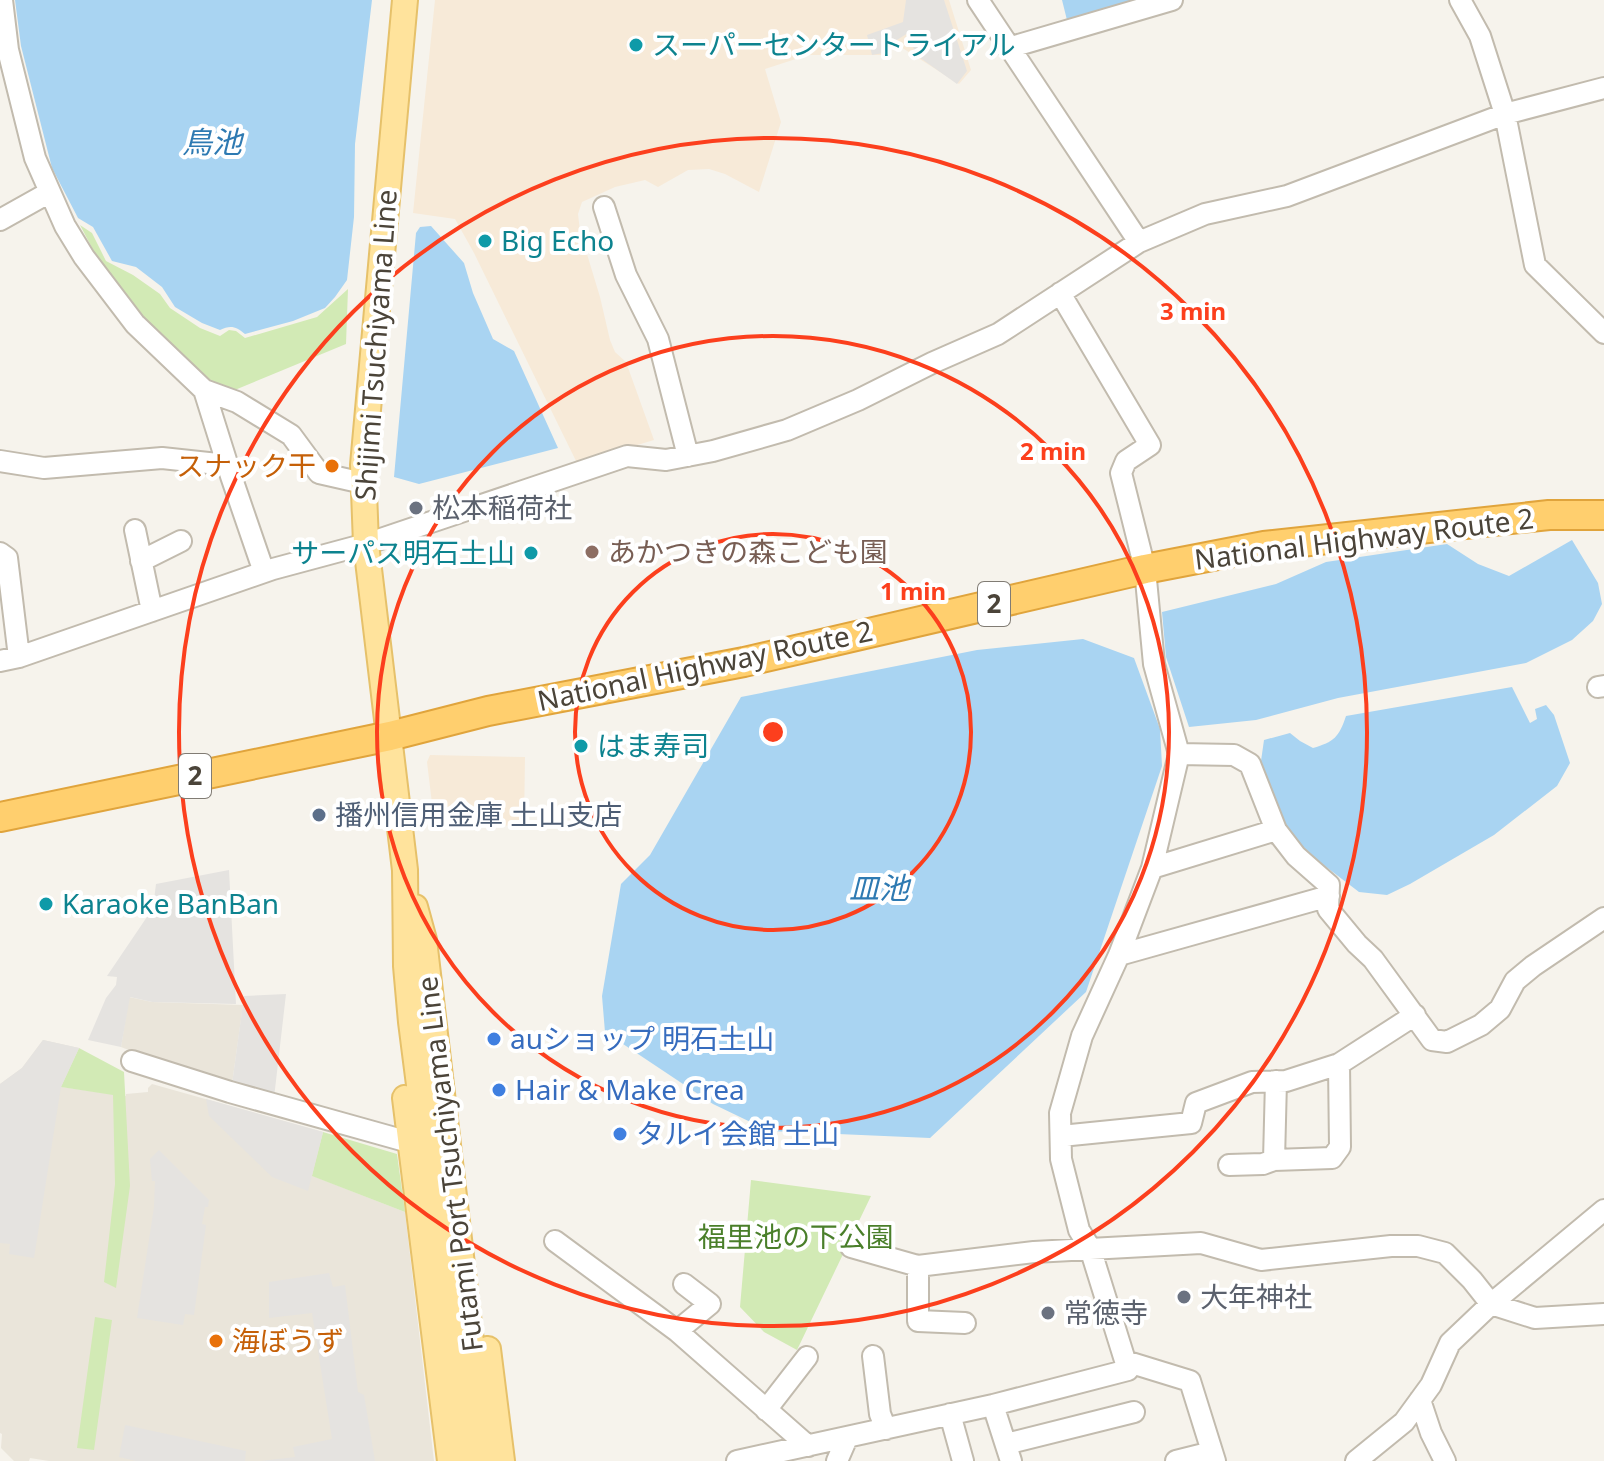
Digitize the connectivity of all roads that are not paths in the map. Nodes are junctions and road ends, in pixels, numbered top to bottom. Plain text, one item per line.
1 (2, 0) edge
2 (405, 0) edge
3 (978, 0) edge
4 (1172, 0) edge
5 (1460, 0) edge
6 (1008, 48) junction
7 (1604, 88) edge
8 (1505, 114) junction
9 (50, 192) junction
10 (604, 207) dead end
11 (0, 220) edge
12 (1139, 242) junction
13 (1060, 293) junction
14 (1604, 333) edge
15 (204, 390) junction
16 (688, 456) junction
17 (0, 461) edge
18 (227, 465) junction
19 (363, 483) junction
20 (1604, 515) edge
21 (135, 530) dead end
22 (181, 541) dead end
23 (366, 544) junction
24 (0, 553) edge
25 (141, 561) junction
26 (1145, 569) junction
27 (264, 572) junction
28 (152, 611) junction
29 (10, 659) edge
30 (390, 736) junction
31 (1179, 754) junction
32 (0, 817) edge
33 (1276, 830) junction
34 (1152, 868) junction
35 (405, 870) junction
36 (1329, 896) junction
37 (1604, 918) edge
38 (424, 940) junction
39 (1119, 955) junction
40 (406, 966) junction
41 (1415, 1015) junction
42 (132, 1061) dead end
43 (1339, 1064) junction
44 (1276, 1081) junction
45 (1061, 1136) junction
46 (409, 1142) junction
47 (1274, 1160) junction
48 (1229, 1165) dead end
49 (1604, 1210) edge
50 (555, 1241) dead end
51 (851, 1247) dead end
52 (1090, 1248) junction
53 (918, 1266) junction
54 (684, 1284) dead end
55 (1491, 1304) junction
56 (1604, 1314) edge
57 (965, 1323) dead end
58 (677, 1331) junction
59 (873, 1356) dead end
60 (807, 1357) dead end
61 (1125, 1361) junction
62 (1420, 1400) junction
63 (993, 1405) junction
64 (766, 1410) junction
65 (1134, 1412) dead end
66 (950, 1414) junction
67 (886, 1429) junction
68 (847, 1438) junction
69 (808, 1446) junction
70 (1008, 1453) edge
71 (1213, 1456) edge
72 (757, 1458) edge
73 (450, 1461) edge
74 (467, 1461) edge
75 (485, 1461) edge
76 (502, 1461) edge
77 (737, 1461) edge
78 (837, 1461) edge
79 (963, 1461) edge
80 (1176, 1461) edge
81 (1356, 1461) edge
82 (1445, 1461) edge

1 - 9 street
2 - 19 main road, Shijimi Tsuchiyama Line
3 - 6 street
4 - 6 street
5 - 8 street
6 - 12 street
7 - 8 street
8 - 12 street
8 - 14 street
9 - 11 street
9 - 15 street
10 - 16 street
12 - 13 street
13 - 16 street
13 - 26 street
15 - 18 street
15 - 19 street
16 - 23 street
17 - 18 street
18 - 27 street
19 - 23 main road, Shijimi Tsuchiyama Line
20 - 26 highway, National Highway Route 2 / 2
21 - 25 street
22 - 25 street
23 - 27 street
23 - 30 main road, Shijimi Tsuchiyama Line
24 - 29 street
25 - 28 street
26 - 30 highway, National Highway Route 2 / 2
26 - 31 street
27 - 28 street
28 - 29 street
30 - 32 highway, National Highway Route 2 / 2
30 - 35 main road, Futami Port Tsuchiyama Line
31 - 33 street
31 - 34 street
33 - 34 street
33 - 36 street
34 - 39 street
35 - 38 main road, Futami Port Tsuchiyama Line
35 - 40 main road, Futami Port Tsuchiyama Line
36 - 39 street
36 - 41 street
37 - 41 street
38 - 75 main road, Futami Port Tsuchiyama Line
38 - 76 main road
39 - 45 street
40 - 46 main road
40 - 74 main road, Futami Port Tsuchiyama Line
41 - 43 street
42 - 46 street
43 - 44 street
43 - 47 street
44 - 45 street
44 - 47 street
45 - 52 street
46 - 73 main road
47 - 48 street
49 - 55 street
50 - 58 street
51 - 53 street
52 - 53 street
52 - 55 street
52 - 61 street
53 - 57 street
54 - 58 street
55 - 56 street
55 - 62 street
58 - 64 street
59 - 67 street
60 - 64 street
61 - 63 street
61 - 71 street
62 - 81 street
62 - 82 street
63 - 66 street
63 - 70 street
64 - 69 street
65 - 70 street
66 - 67 street
66 - 79 street
67 - 68 street
68 - 69 street
68 - 78 street
69 - 72 street
71 - 80 street
72 - 77 street

